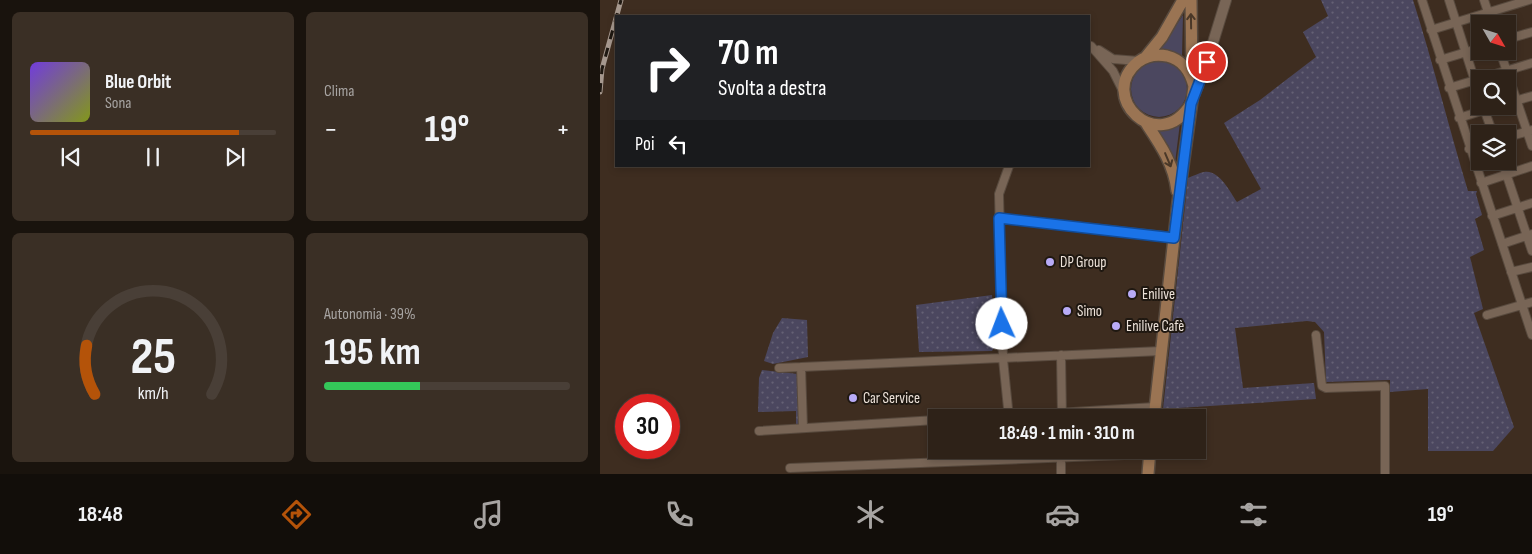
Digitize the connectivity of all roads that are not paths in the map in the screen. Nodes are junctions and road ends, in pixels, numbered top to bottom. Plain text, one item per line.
1 (1183, 0) edge
2 (1191, 0) edge
3 (1226, 0) edge
4 (1422, 0) edge
5 (1449, 0) edge
6 (1484, 0) edge
7 (1529, 0) edge
8 (1488, 13) junction
9 (1456, 22) junction
10 (1431, 30) junction
11 (1532, 32) edge
12 (1516, 37) edge
13 (1090, 45) edge
14 (1471, 51) edge
15 (1466, 52) junction
16 (1142, 60) junction
17 (1440, 60) junction
18 (1503, 60) edge
19 (1207, 62) junction
20 (1532, 63) edge
21 (1188, 64) junction
22 (1471, 70) edge
23 (1507, 70) joint
24 (1471, 81) edge
25 (1449, 88) junction
26 (1124, 93) junction
27 (1532, 96) edge
28 (1516, 97) edge
29 (1193, 100) junction
30 (1517, 100) junction
31 (1471, 113) edge
32 (1459, 118) junction
33 (1146, 123) junction
34 (1530, 131) edge
35 (1516, 135) edge
36 (1532, 146) edge
37 (1469, 149) joint
38 (1532, 166) edge
39 (1009, 167) edge
40 (1505, 170) edge
41 (1507, 174) junction
42 (1481, 183) junction
43 (1178, 202) junction
44 (1532, 203) edge
45 (1518, 208) junction
46 (1492, 216) junction
47 (999, 218) junction
48 (1529, 235) edge
49 (1174, 238) junction
50 (1502, 244) junction
51 (1532, 251) edge
52 (1532, 267) edge
53 (1511, 272) junction
54 (1532, 302) edge
55 (1521, 305) junction
56 (1487, 315) dead end
57 (1316, 334) dead end
58 (1532, 335) edge
59 (1161, 351) junction
60 (1061, 355) junction
61 (1003, 359) junction
62 (779, 368) dead end
63 (801, 368) junction
64 (1008, 409) edge
65 (1062, 409) edge
66 (1155, 409) edge
67 (928, 420) edge
68 (803, 428) junction
69 (759, 431) dead end
70 (1013, 459) edge
71 (1061, 459) edge
72 (1149, 459) edge
73 (790, 468) dead end
74 (1061, 474) edge
75 (1148, 474) edge
76 (1385, 474) edge

1 - 16 main road
21 -> 2 main road
3 - 19 street
4 - 10 street
5 - 9 street
6 - 8 street
7 - 8 street
8 - 9 street
9 - 10 street
9 - 15 street
10 - 17 street
11 - 12 street
13 - 16 street
13 - 26 street
14 - 15 street
15 - 17 street
15 - 22 street
16 - 21 main road
16 - 26 main road
17 - 25 street
18 - 23 street
19 - 21 street
19 - 29 street
20 - 23 street
21 - 29 main road
24 - 25 street
25 - 32 street
26 - 33 main road
27 - 30 street
28 - 30 street
29 - 33 main road
29 - 43 main road
30 - 34 street
31 - 32 street
32 - 37 street
33 -> 43 main road
34 - 35 street
34 - 36 street
37 - 42 street
38 - 41 street
39 - 47 street
40 - 41 street
41 - 42 street
41 - 45 street
42 - 46 street
43 - 49 main road
44 - 45 street
45 - 46 street
45 - 48 street
46 - 50 street
47 - 49 street
47 - 61 street
48 - 50 street
48 - 51 street
49 - 59 main road
50 - 53 street
52 - 53 street
53 - 55 street
54 - 55 street
55 - 56 street
55 - 58 street
57 - 76 street
59 - 60 street
59 - 66 main road
60 - 61 street
60 - 65 street
61 - 63 street
61 - 64 street
62 - 63 street
63 - 68 street
67 - 68 street
68 - 69 street
70 - 73 street
71 - 74 street
72 - 75 main road

